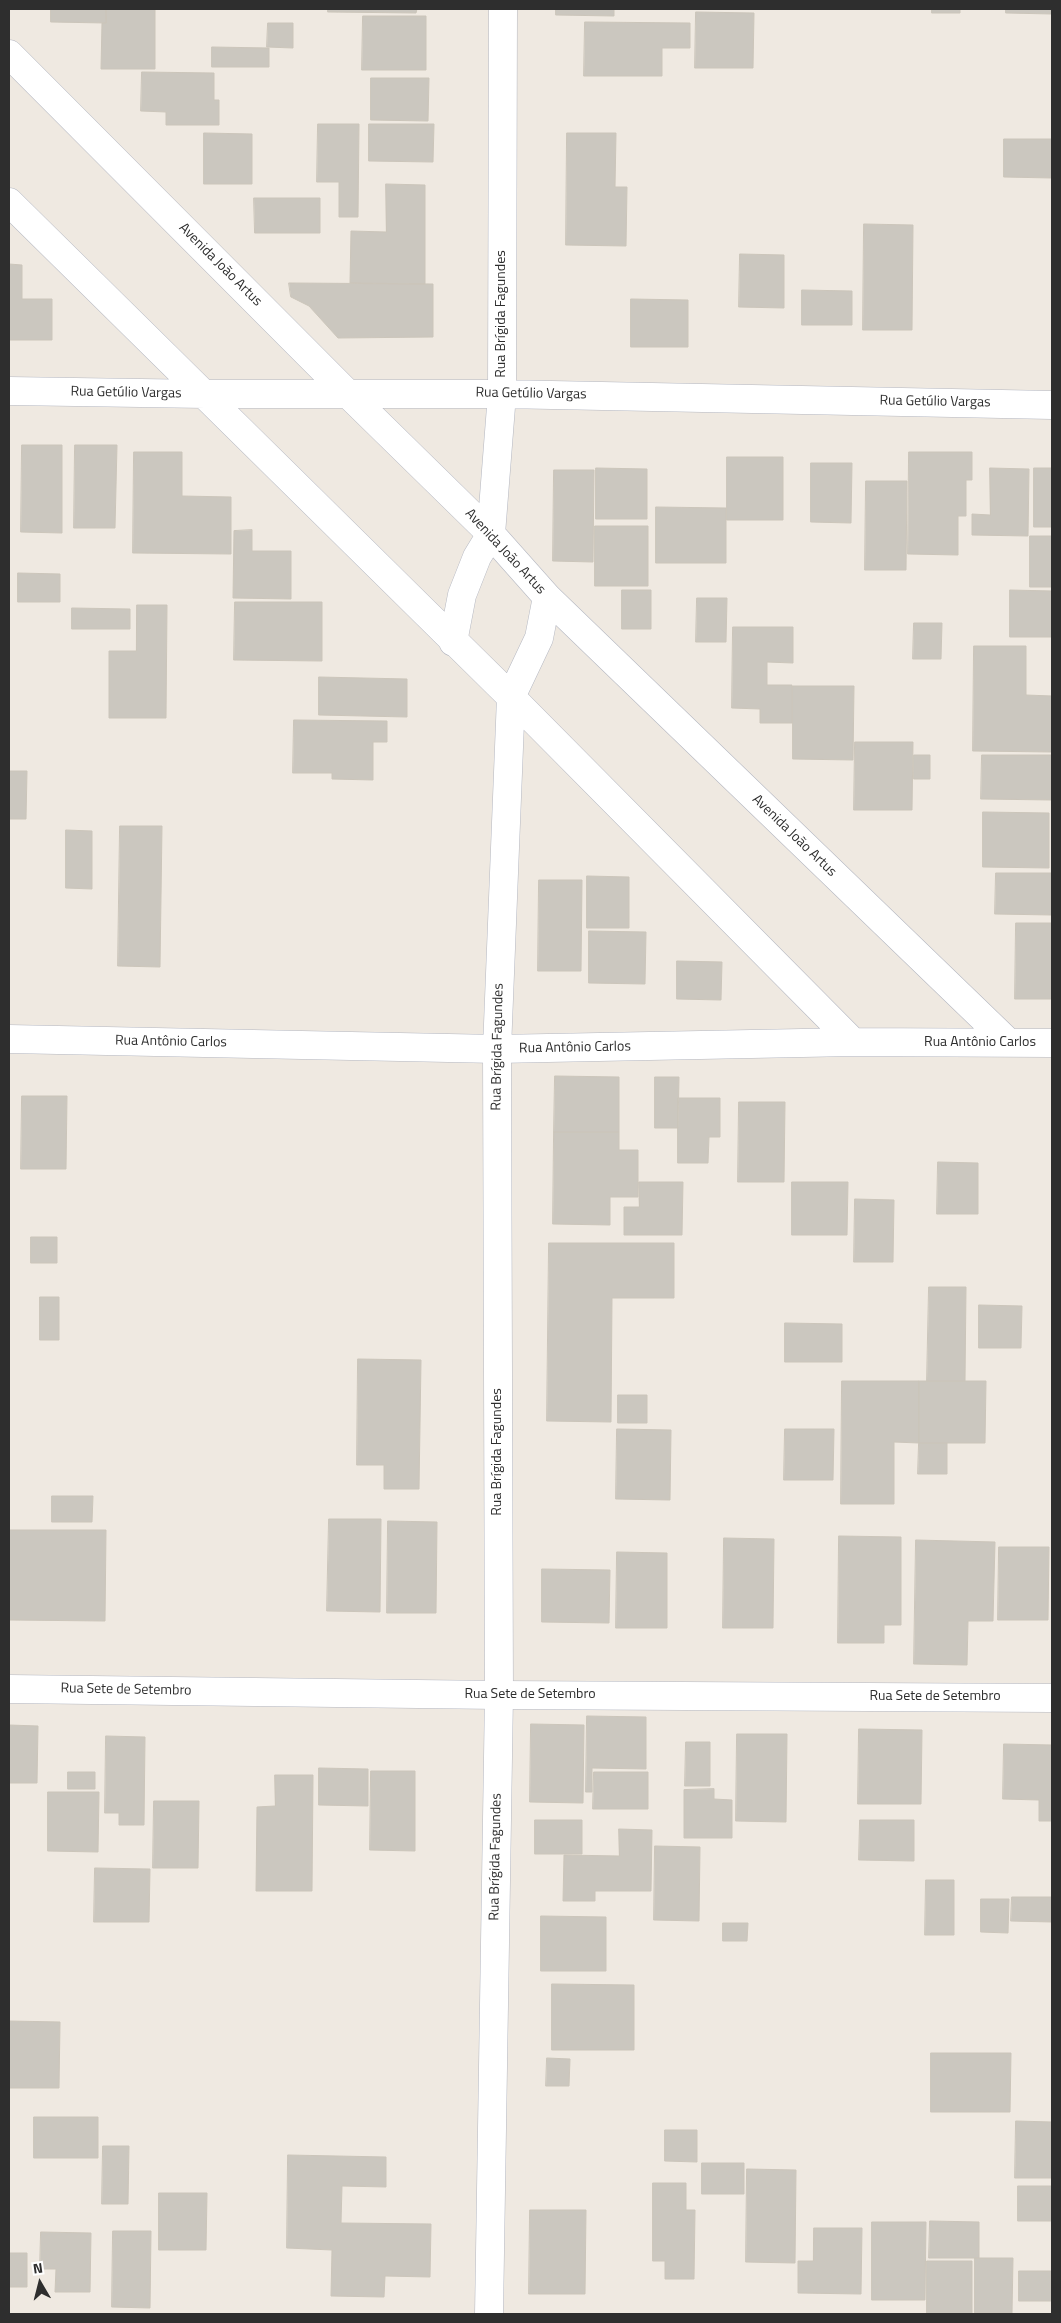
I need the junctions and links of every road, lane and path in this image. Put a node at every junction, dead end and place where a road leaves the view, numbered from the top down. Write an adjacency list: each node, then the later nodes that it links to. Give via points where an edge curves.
1 (503, 9): 7 (street, Rua Brígida Fagundes)
2 (9, 54): 5 (street, Avenida João Artus)
3 (9, 202): 6 (street)
4 (9, 391): 6 (street, Rua Getúlio Vargas)
5 (346, 392): 6 (street, Rua Getúlio Vargas); 7 (street, Rua Getúlio Vargas); 9 (street, Avenida João Artus)
6 (206, 394): 11 (street)
7 (502, 394): 8 (street, Rua Getúlio Vargas); 9 (street, Rua Brígida Fagundes)
8 (1052, 405)
9 (491, 534): 10 (street, Avenida João Artus); 11 (street, Rua Brígida Fagundes, via 477,557 462,595)
10 (548, 597): 12 (street, Rua Brígida Fagundes, via 539,638); 15 (street, Avenida João Artus)
11 (453, 642): 12 (street)
12 (511, 697): 14 (street); 17 (street, Rua Brígida Fagundes)
13 (9, 1039): 17 (street, Rua Antônio Carlos)
14 (853, 1042): 15 (street, Rua Antônio Carlos); 17 (street, Rua Antônio Carlos)
15 (1009, 1043): 16 (street, Rua Antônio Carlos)
16 (1052, 1043)
17 (496, 1049): 19 (street, Rua Brígida Fagundes)
18 (9, 1689): 19 (street, Rua Sete de Setembro)
19 (498, 1695): 20 (street, Rua Sete de Setembro); 21 (street, Rua Brígida Fagundes)
20 (1052, 1698)
21 (489, 2314)

